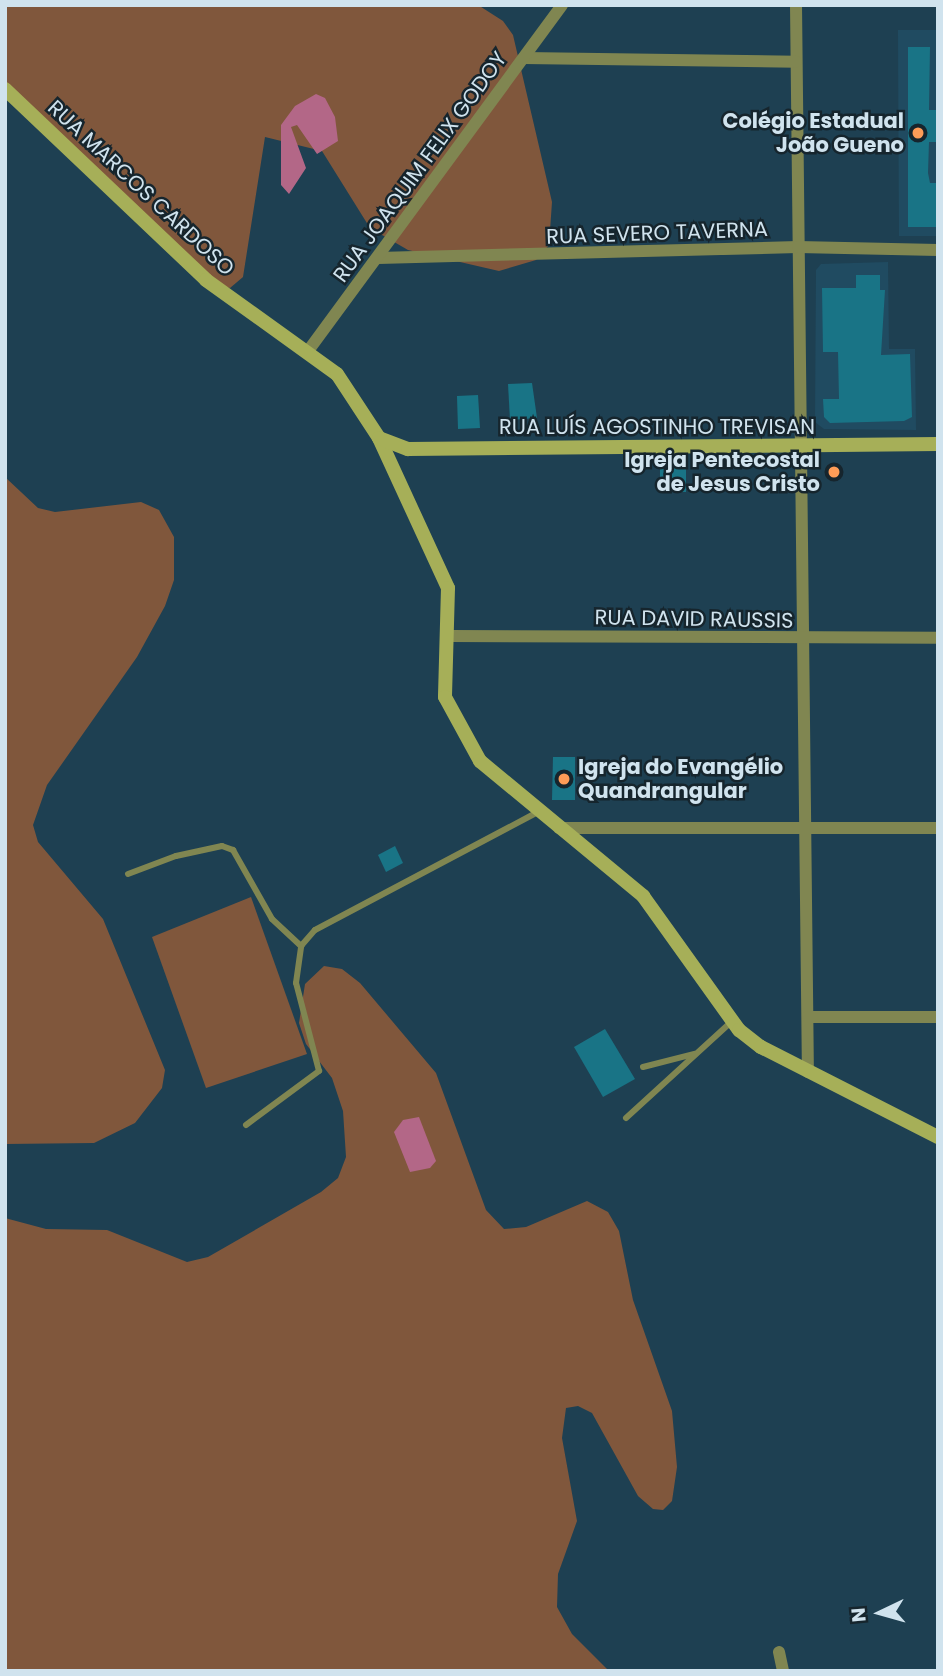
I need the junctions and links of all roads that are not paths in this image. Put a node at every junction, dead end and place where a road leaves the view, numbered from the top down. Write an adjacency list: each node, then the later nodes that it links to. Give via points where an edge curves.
1 (562, 5): 3 (street, RUA JOAQUIM FELIX GODOY)
2 (796, 5): 4 (street)
3 (524, 58): 4 (street); 8 (street, RUA JOAQUIM FELIX GODOY)
4 (796, 62): 6 (street)
5 (5, 89): 9 (street, RUA MARCOS CARDOSO, via 206,280)
6 (798, 247): 7 (street, RUA SEVERO TAVERNA); 8 (street, RUA SEVERO TAVERNA); 12 (street)
7 (938, 250)
8 (377, 258): 9 (street, RUA JOAQUIM FELIX GODOY)
9 (309, 351): 10 (street, RUA MARCOS CARDOSO, via 337,374)
10 (379, 438): 12 (street, RUA LUÍS AGOSTINHO TREVISAN, via 408,449); 13 (street, RUA MARCOS CARDOSO, via 448,588)
11 (938, 444): 12 (street, RUA LUÍS AGOSTINHO TREVISAN)
12 (805, 447): 15 (street)
13 (450, 636): 15 (street, RUA DAVID RAUSSIS); 16 (street, RUA MARCOS CARDOSO, via 444,686 453,720 480,761)
14 (938, 638): 15 (street, RUA DAVID RAUSSIS)
15 (807, 639): 18 (street)
16 (536, 813): 17 (street, RUA MARCOS CARDOSO); 21 (lane, via 337,917)
17 (559, 828): 18 (street); 24 (street, RUA MARCOS CARDOSO, via 653,906)
18 (803, 828): 19 (street); 22 (street)
19 (938, 828)
20 (128, 874): 21 (lane, via 176,856 222,846 233,850 272,919)
21 (301, 946): 29 (lane, via 296,963 300,1007 319,1071)
22 (808, 1017): 23 (street); 27 (street)
23 (938, 1017)
24 (732, 1022): 25 (lane); 27 (street, RUA MARCOS CARDOSO, via 761,1047)
25 (694, 1054): 26 (lane); 28 (lane)
26 (643, 1067)
27 (808, 1072): 30 (street, RUA MARCOS CARDOSO)
28 (626, 1118)
29 (246, 1125)
30 (938, 1137)
31 (779, 1652): 32 (street)
32 (783, 1671)

